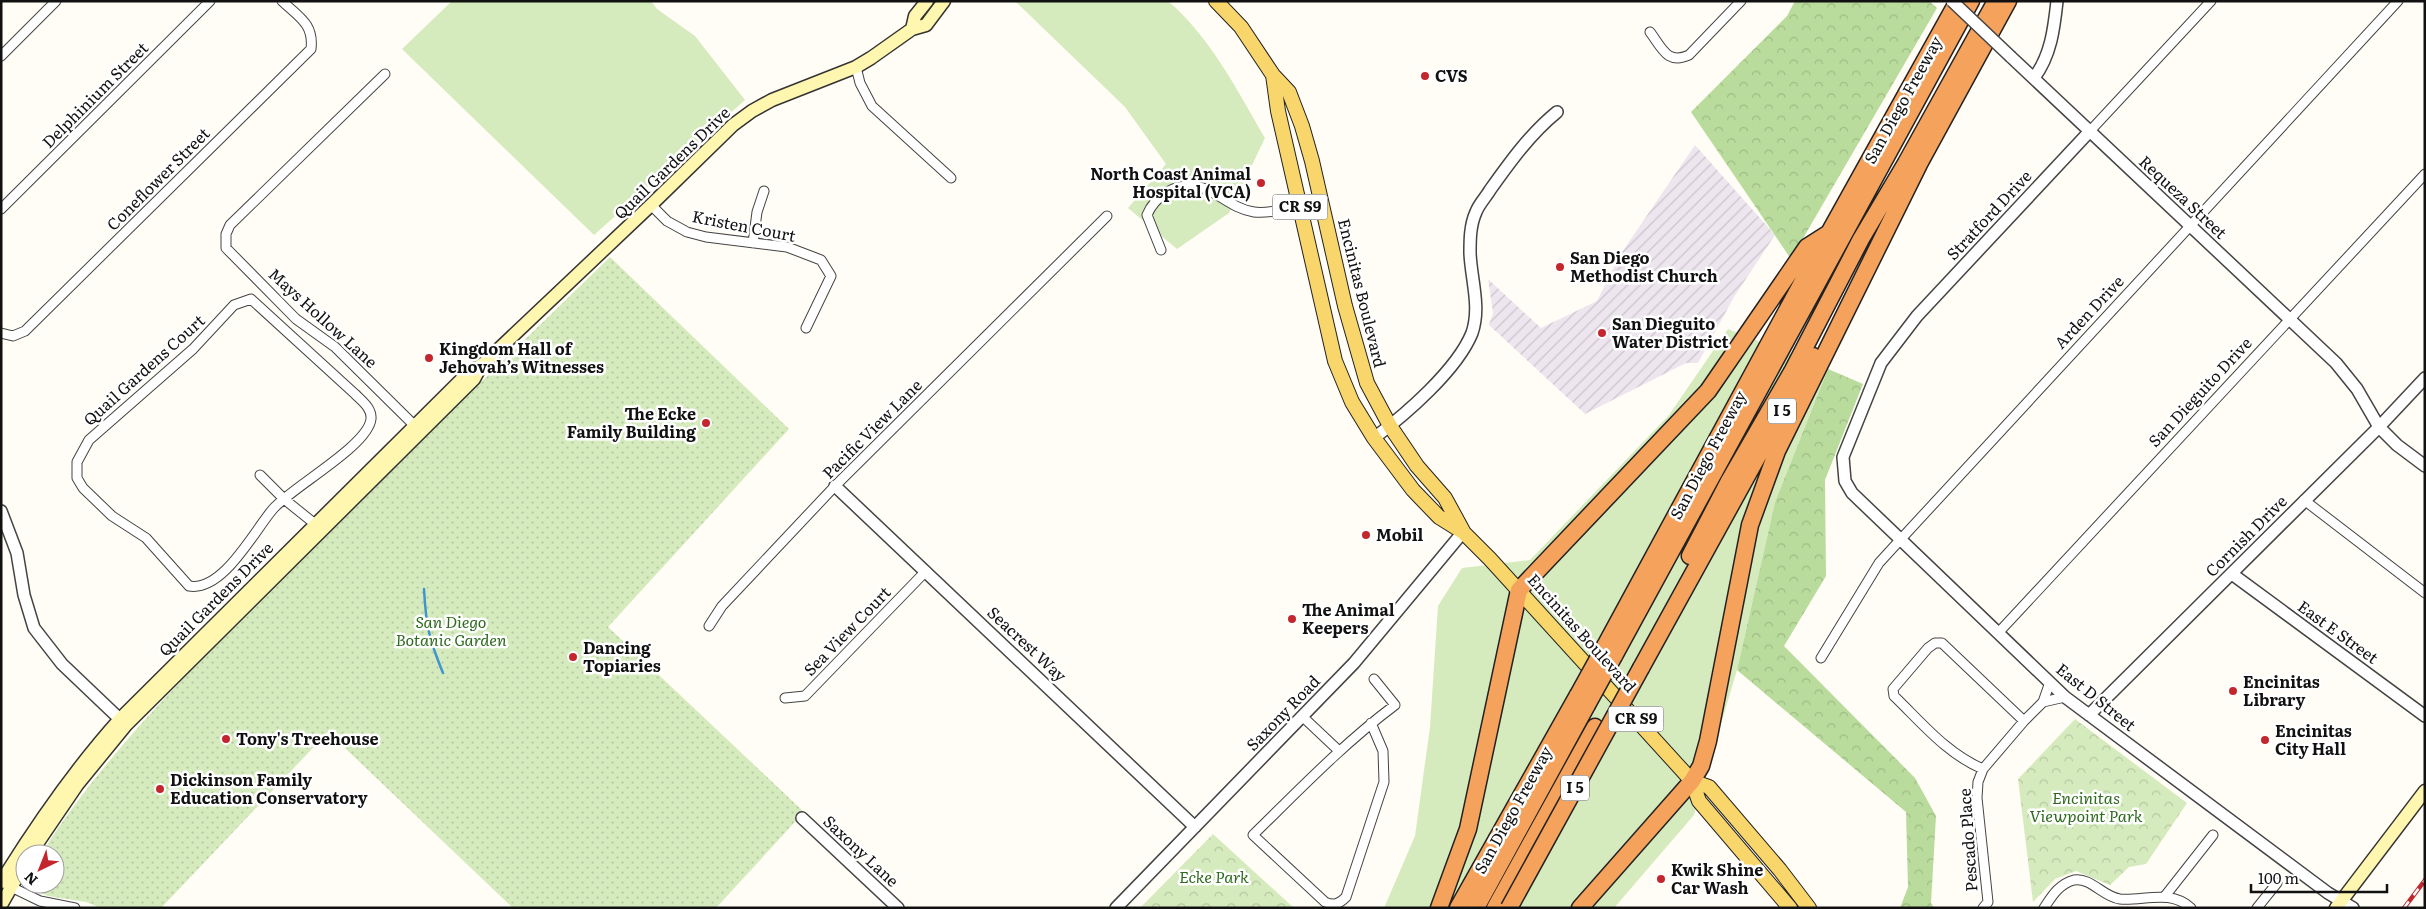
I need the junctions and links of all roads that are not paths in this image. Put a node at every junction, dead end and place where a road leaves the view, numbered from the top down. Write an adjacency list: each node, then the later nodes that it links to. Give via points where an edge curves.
1 (56, 1): 18 (street)
2 (210, 1): 31 (street, Delphinium Street)
3 (282, 1): 39 (street, Coneflower Street, via 312,34 311,49 25,331 13,336)
4 (927, 1): 16 (main road, Quail Gardens Drive, via 915,16)
5 (944, 1): 16 (main road, Quail Gardens Drive, via 926,25)
6 (1216, 1): 21 (main road, Encinitas Boulevard / CR S9, via 1241,27)
7 (1952, 1): 22 (street, Requeza Street, bridge)
8 (1958, 1): 34 (highway, San Diego Freeway)
9 (1972, 1): 61 (highway)
10 (1996, 1): 63 (highway, via 1729,481)
11 (2008, 1): 25 (highway, I 5)
12 (2057, 1): 22 (street, via 2052,39)
13 (2211, 1): 24 (street, Stratford Drive)
14 (2398, 1): 33 (street, Arden Drive)
15 (1735, 3): 17 (street, via 1689,55 1679,60 1668,57)
16 (912, 29): 19 (main road, Quail Gardens Drive, via 894,44)
17 (1650, 32)
18 (1, 56)
19 (856, 66): 27 (street, via 860,83 872,106); 29 (main road, Quail Gardens Drive, via 752,111 721,135)
20 (386, 74): 43 (street, Mays Hollow Lane, via 230,225 226,248 296,319 335,347)
21 (1273, 75): 30 (main road, Encinitas Boulevard / CR S9); 41 (main road, Encinitas Boulevard / CR S9, via 1289,92 1302,126 1355,347 1367,383)
22 (2034, 78): 24 (street, Requeza Street)
23 (1557, 112): 41 (street, via 1519,150 1476,212 1470,255 1476,296 1473,331 1465,347 1448,371)
24 (2090, 131): 33 (street, Requeza Street); 47 (street, Stratford Drive, via 1917,316 1881,363 1842,457)
25 (1924, 154): 63 (highway, I 5); 78 (highway, via 1774,460 1750,525 1708,741 1701,766)
26 (2425, 174): 37 (street, San Dieguito Drive)
27 (951, 178)
28 (764, 191): 35 (street, via 757,212)
29 (651, 206): 35 (street, Kristen Court, via 667,221 688,232); 43 (main road, Quail Gardens Drive, via 483,364 468,372)
30 (1300, 207): 36 (street, via 1254,212 1200,186 1176,188 1157,200 1148,215); 44 (main road, Encinitas Boulevard / CR S9, via 1335,361 1352,402)
31 (1, 209)
32 (1107, 216): 48 (street, Pacific View Lane)
33 (2189, 225): 37 (street, Requeza Street); 54 (street, Arden Drive)
34 (1829, 233): 57 (highway, via 1807,248 1708,391); 61 (highway, San Diego Freeway)
35 (753, 243): 38 (street, Kristen Court, via 787,247 821,260 828,270 831,276)
36 (1161, 250)
37 (2288, 319): 42 (street, Requeza Street, via 2336,363 2357,389); 60 (street, San Dieguito Drive)
38 (806, 328)
39 (1, 333)
40 (2425, 378): 42 (street, Cornish Drive)
41 (1390, 426): 44 (street); 53 (main road, Encinitas Boulevard / CR S9, via 1417,466 1445,498)
42 (2379, 428): 45 (street, Requeza Street); 50 (street, Cornish Drive)
43 (418, 429): 52 (main road, Quail Gardens Drive)
44 (1374, 438): 53 (main road, Encinitas Boulevard / CR S9, via 1413,490 1439,517)
45 (2425, 466)
46 (260, 475): 49 (street)
47 (1845, 481): 54 (street, East D Street, via 1852,493)
48 (835, 486): 55 (street, Seacrest Way); 59 (street, Pacific View Lane, via 722,606)
49 (284, 499): 49 (street, Quail Gardens Court, via 339,458 366,432 371,419 369,409 355,394 251,299 234,305 193,349 89,440 77,462 78,478 83,488 112,516 146,538 189,586 206,585 229,565); 52 (street)
50 (2304, 500): 56 (street, Cornish Drive); 58 (street)
51 (1, 511): 74 (street, via 17,553 34,628 62,664)
52 (319, 527): 74 (main road, Quail Gardens Drive)
53 (1463, 532): 57 (main road, Encinitas Boulevard / CR S9); 72 (street, Saxony Road, via 1354,663)
54 (1900, 539): 60 (street, East D Street); 62 (street, Arden Drive, via 1879,563)
55 (926, 571): 67 (street, Sea View Court, via 805,696); 81 (street, Seacrest Way)
56 (2232, 574): 70 (street, Cornish Drive); 71 (street, East E Street)
57 (1519, 590): 78 (main road, Encinitas Boulevard / CR S9); 93 (highway, via 1468,829)
58 (2425, 593)
59 (708, 626)
60 (1999, 632): 65 (street, East D Street)
61 (1609, 651): 68 (highway, San Diego Freeway, bridge)
62 (1821, 658)
63 (1636, 665): 96 (highway, via 1595,727); 97 (highway, I 5, bridge)
64 (1374, 679): 75 (street, via 1394,705)
65 (2050, 682): 66 (street, East D Street); 69 (street, Pescado Place)
66 (2066, 697): 69 (street); 70 (street, East D Street)
67 (785, 698)
68 (1582, 700): 94 (highway, San Diego Freeway); 95 (highway)
69 (2043, 702): 73 (street, Pescado Place)
70 (2089, 715): 89 (street, East D Street)
71 (2425, 716)
72 (1303, 717): 76 (street); 81 (street, Saxony Road)
73 (2024, 721): 77 (street, Pescado Place); 77 (street, via 1942,642 1928,648 1893,689 1894,696 1952,752)
74 (123, 722): 83 (main road, Quail Gardens Drive); 86 (main road, Quail Gardens Drive, via 86,756 56,797)
75 (1371, 723): 76 (street); 76 (street, via 1383,751 1384,782 1346,897 1331,904 1253,835)
76 (1338, 750)
77 (1983, 769): 101 (street, Pescado Place, via 1977,798 1988,902)
78 (1692, 781): 98 (highway); 99 (main road, Encinitas Boulevard / CR S9, via 1699,801); 100 (main road, Encinitas Boulevard / CR S9, via 1709,787)
79 (2425, 791): 89 (main road)
80 (802, 818): 91 (street, Saxony Lane)
81 (1196, 827): 92 (street, Saxony Road)
82 (2213, 835): 87 (street)
83 (37, 844)
84 (15, 874): 86 (main road, Quail Gardens Drive)
85 (2277, 883): 105 (street)
86 (5, 884): 88 (main road, Quail Gardens Drive); 90 (street, via 40,901)
87 (2161, 897): 102 (street, via 2119,899 2088,882 2076,880 2058,887); 103 (street); 104 (street, via 2176,899)
88 (1, 905)
89 (2344, 905)
90 (75, 908)
91 (898, 908)
92 (1116, 908)
93 (1439, 908)
94 (1458, 908)
95 (1476, 908)
96 (1495, 908)
97 (1509, 908)
98 (1580, 908)
99 (1790, 908)
100 (1810, 908)
101 (1983, 908)
102 (2044, 908)
103 (2151, 908)
104 (2191, 908)
105 (2257, 908)

